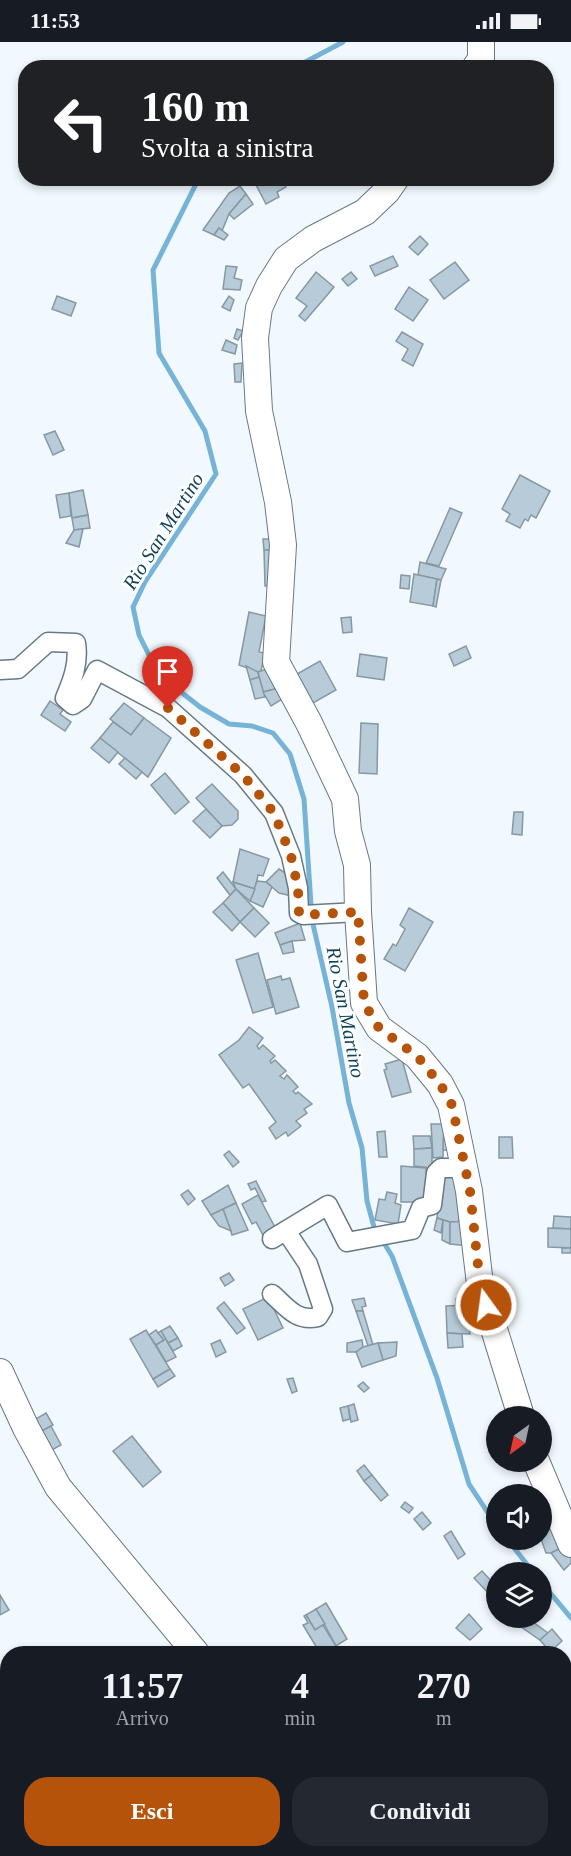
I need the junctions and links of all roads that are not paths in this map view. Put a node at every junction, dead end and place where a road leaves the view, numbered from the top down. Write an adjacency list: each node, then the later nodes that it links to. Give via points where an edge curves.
1 (482, 42): 2 (street)
2 (480, 60)
3 (390, 186): 5 (street, via 365,212 286,259 259,308 255,338 259,411 283,545 276,662 345,799 357,865)
4 (0, 670): 5 (street, via 18,669 48,642 76,643 76,667 65,698 73,705 82,699 97,670 168,708 243,775 274,813 291,856 299,913)
5 (358, 912): 6 (street, via 364,1003 379,1028 417,1056 440,1084 452,1105)
6 (462, 1157): 7 (street, via 459,1168 441,1168 436,1173 432,1205 421,1208 412,1230 347,1242 328,1205 279,1235 308,1264 323,1309 318,1317 308,1320 296,1316); 9 (street, via 470,1191 480,1284)
7 (272, 1294)
8 (0, 1372): 12 (street, via 58,1488)
9 (518, 1406)
10 (541, 1472): 11 (street)
11 (571, 1545)
12 (190, 1646)

